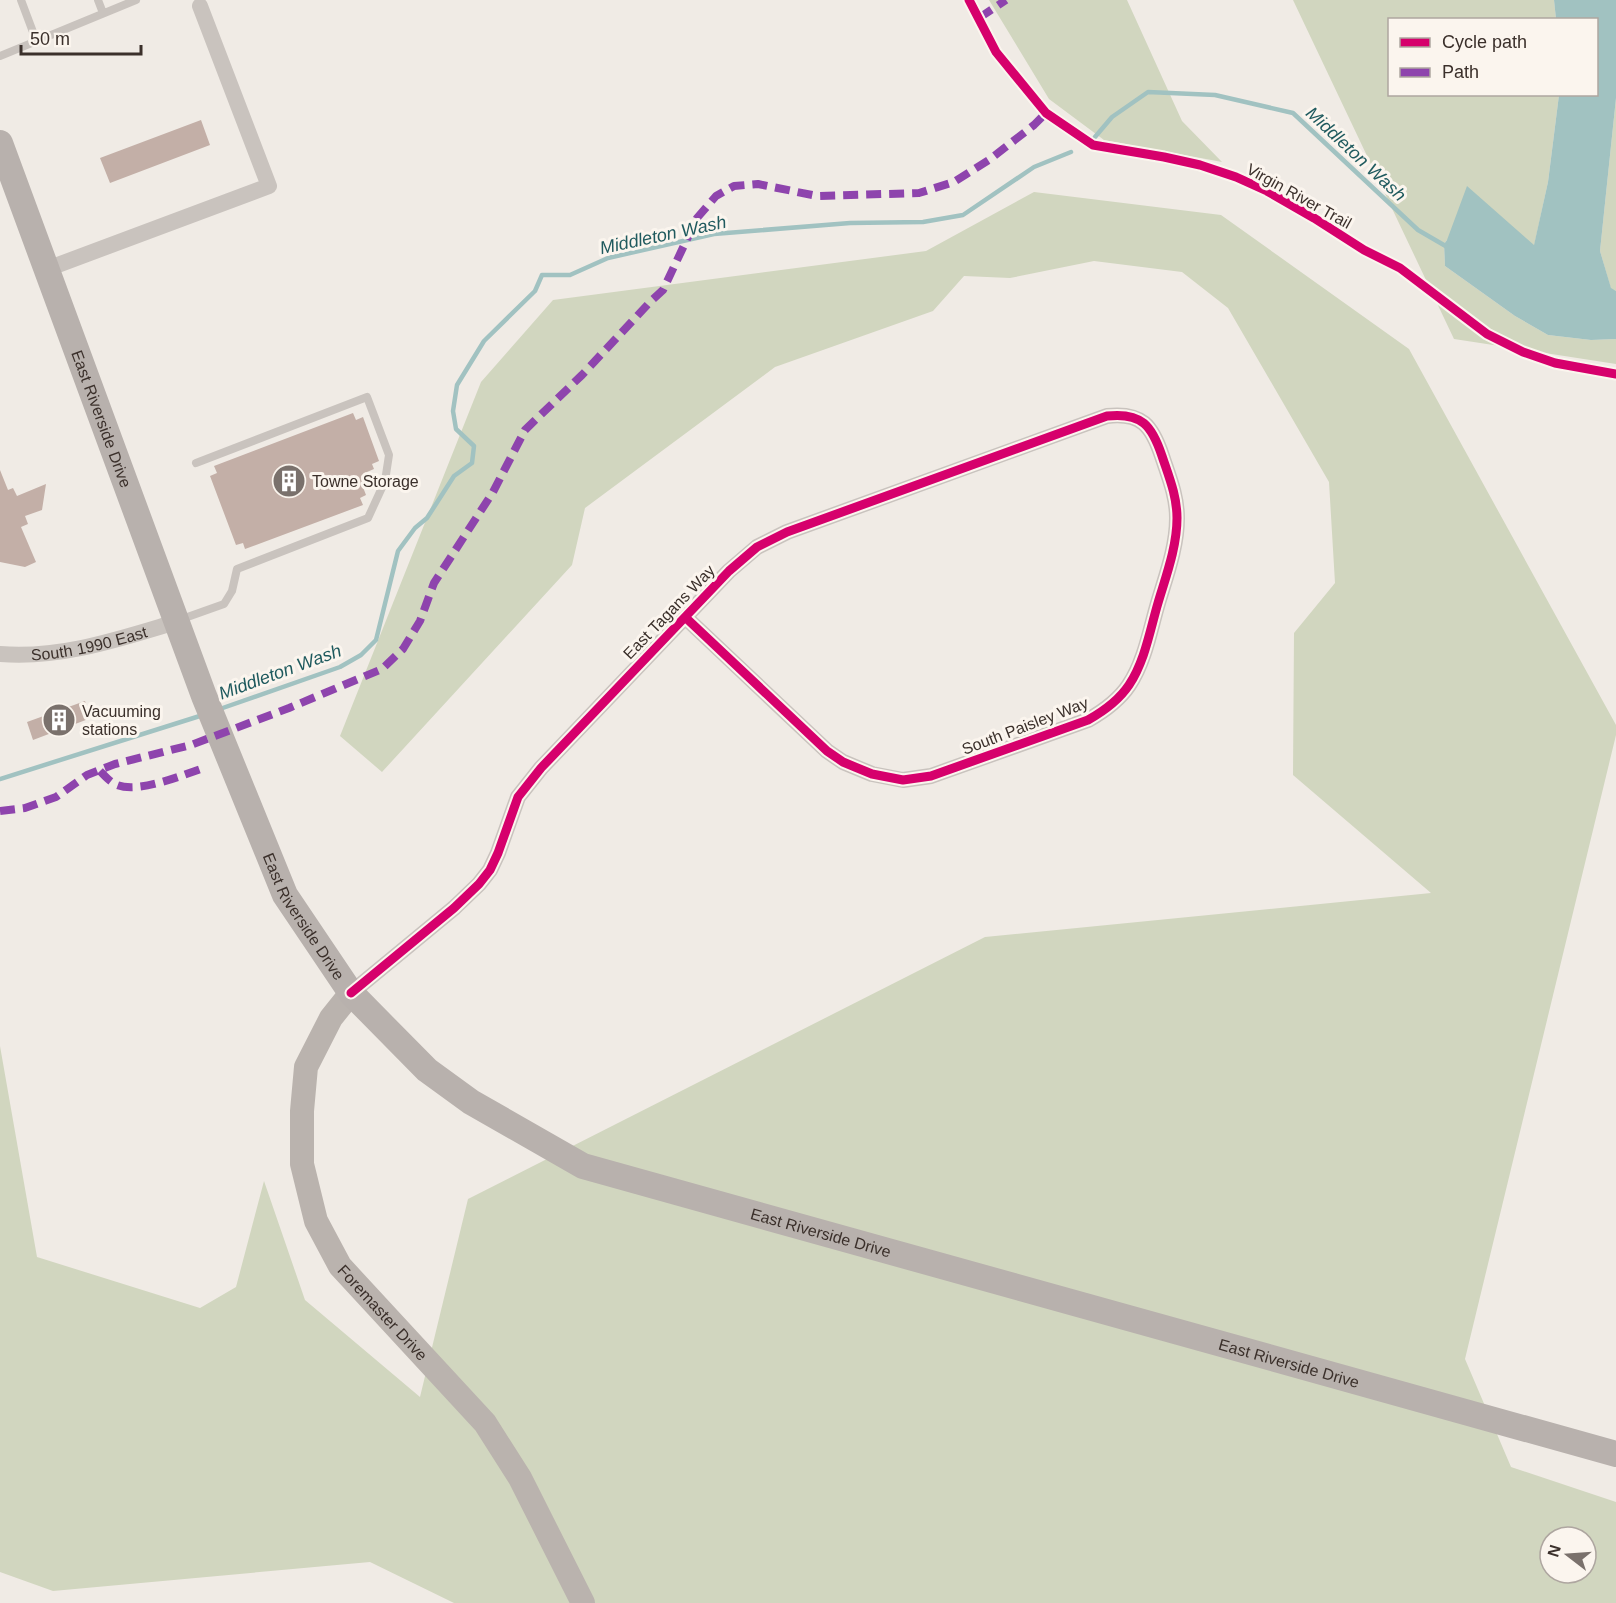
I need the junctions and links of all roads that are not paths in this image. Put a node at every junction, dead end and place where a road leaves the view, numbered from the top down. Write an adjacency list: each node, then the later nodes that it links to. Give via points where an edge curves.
1 (21, 0): 6 (lane)
2 (98, 0): 5 (lane)
3 (136, 0): 5 (lane)
4 (199, 3): 9 (street, via 269,186)
5 (103, 13): 6 (lane)
6 (36, 40): 7 (lane)
7 (0, 56)
8 (0, 143): 9 (main road, East Riverside Drive)
9 (46, 270): 13 (main road, East Riverside Drive)
10 (1127, 416): 12 (street, East Tagans Way, via 1107,416 771,539 737,564); 12 (street, South Paisley Way, via 1148,425 1154,433 1173,489 1176,534 1137,670 1117,700 1088,720 932,776 903,780 872,774 827,751)
11 (196, 463): 13 (lane, via 367,398 389,455 385,481 368,518 237,569 224,604)
12 (686, 617): 15 (street, East Tagans Way, via 528,782 518,797 490,870 479,884)
13 (176, 622): 14 (street, South 1990 East, via 91,647); 15 (main road, East Riverside Drive, via 285,895)
14 (0, 654)
15 (351, 993): 16 (main road, East Riverside Drive, via 427,1070 471,1102 584,1167); 17 (main road, Foremaster Drive, via 331,1018 306,1067 302,1164 316,1221 340,1266 485,1423 520,1478)
16 (1616, 1454)
17 (583, 1603)

